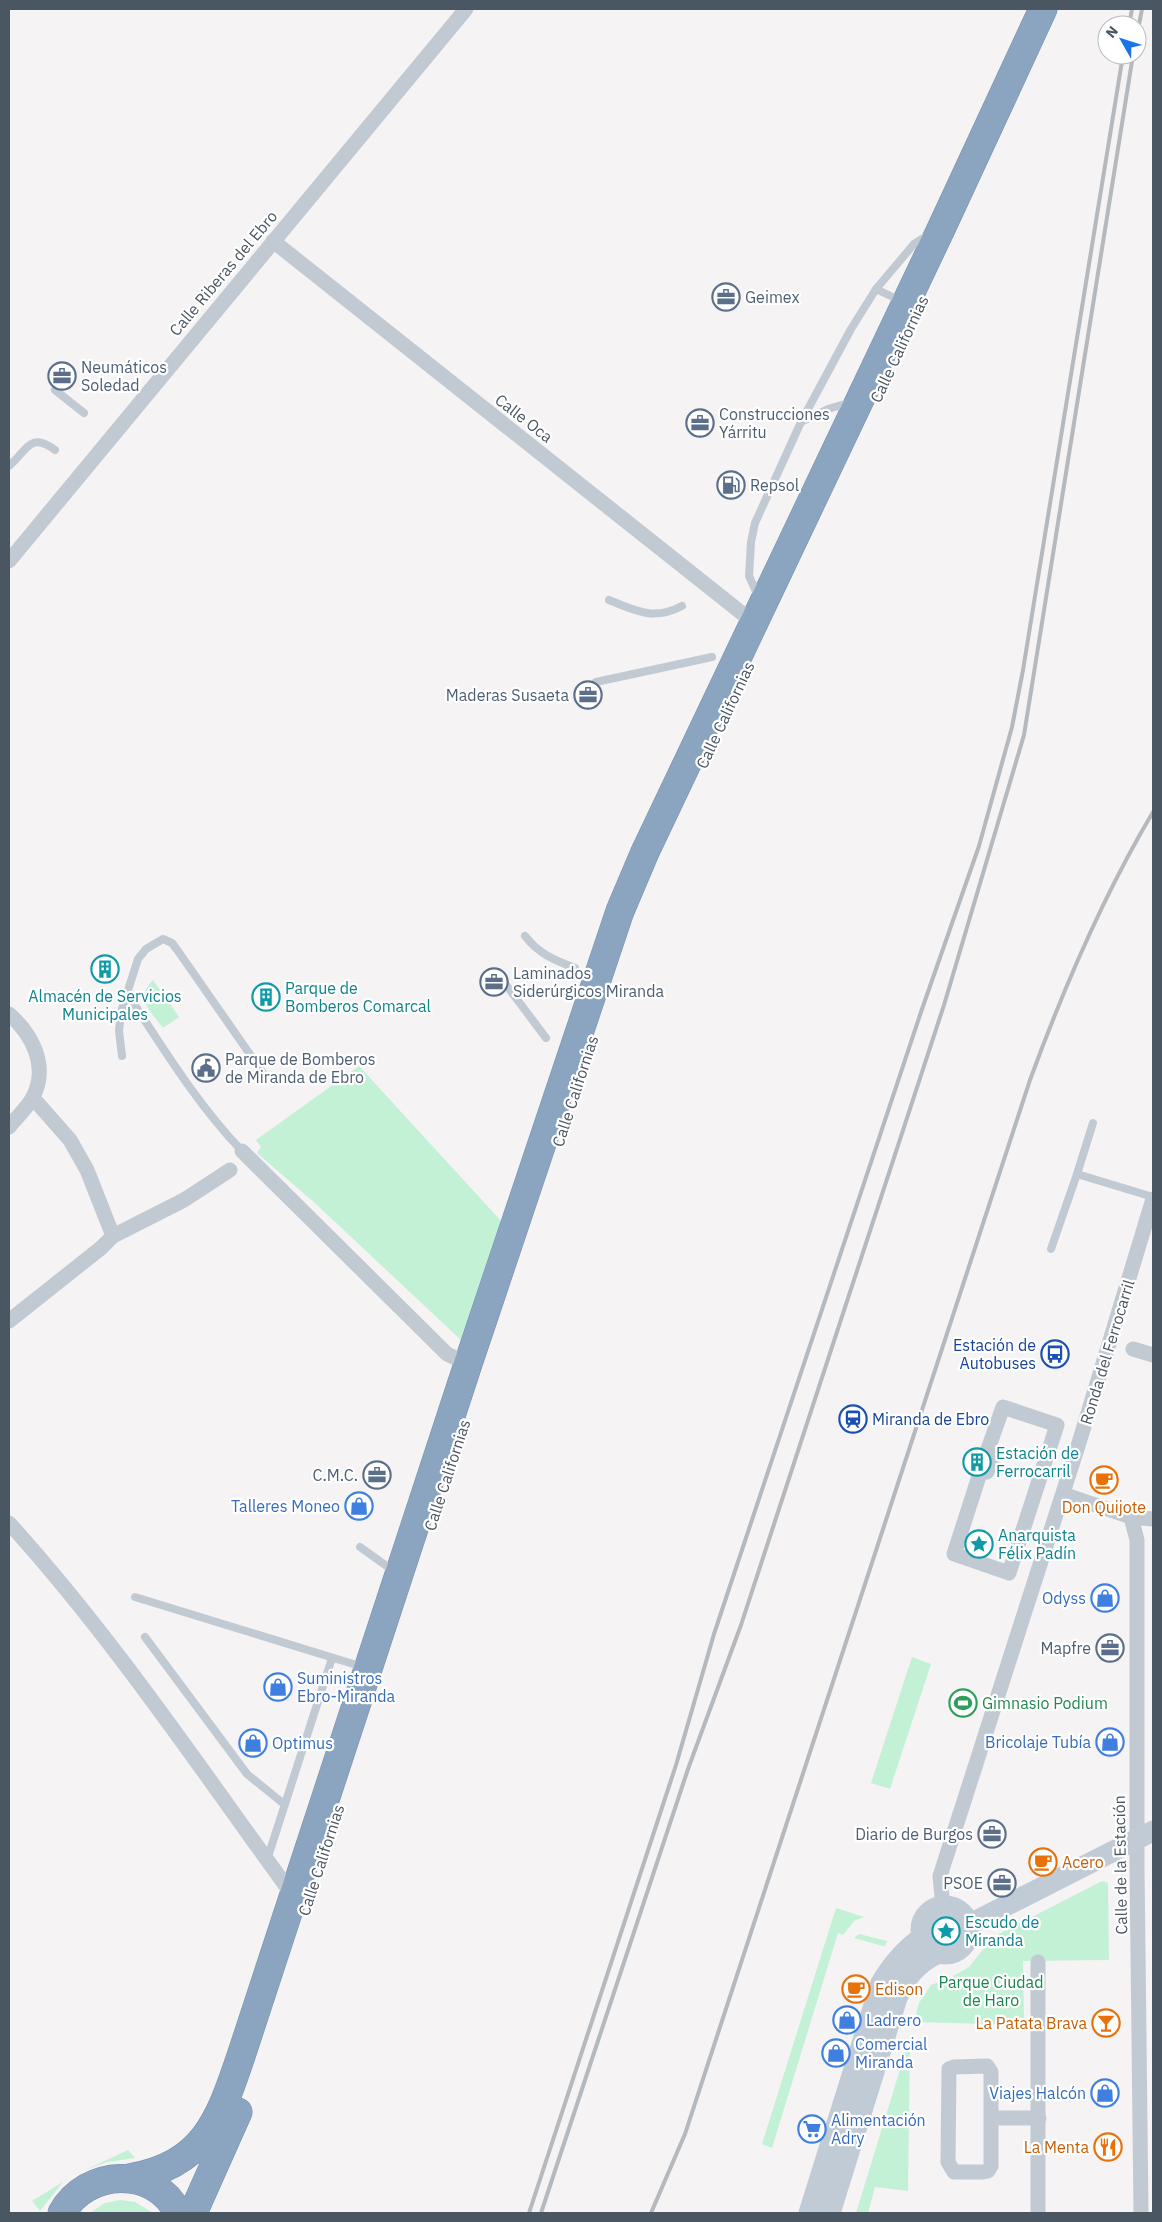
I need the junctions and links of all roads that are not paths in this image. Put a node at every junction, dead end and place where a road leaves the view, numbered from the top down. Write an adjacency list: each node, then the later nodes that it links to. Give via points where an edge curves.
1 (466, 9): 5 (street, Calle Riberas del Ebro)
2 (1042, 9): 4 (highway, Calle Californias)
3 (1058, 9): 67 (highway, Calle Californias, via 633,916 237,2117)
4 (941, 229): 6 (lane, via 914,244); 7 (highway, Calle Californias)
5 (273, 241): 14 (street, Calle Riberas del Ebro); 17 (street, Calle Oca)
6 (876, 289): 7 (lane); 11 (lane)
7 (905, 303): 9 (highway, Calle Californias)
8 (55, 390): 10 (lane)
9 (859, 400): 11 (lane); 17 (highway, Calle Californias)
10 (84, 413)
11 (801, 422): 17 (lane, via 755,523 749,576)
12 (55, 450): 13 (lane, via 37,441)
13 (9, 466)
14 (9, 561)
15 (609, 600): 16 (lane, via 651,615)
16 (682, 606)
17 (757, 614): 40 (highway, Calle Californias, via 620,911)
18 (712, 657): 19 (lane)
19 (596, 682)
20 (525, 936): 21 (lane, via 536,950)
21 (575, 968)
22 (504, 982): 25 (lane)
23 (127, 994): 26 (lane, via 119,1031); 27 (lane, via 138,959 146,949 163,939 172,943); 31 (lane, via 218,1126)
24 (9, 1014): 28 (street, via 30,1036 39,1062)
25 (546, 1038)
26 (122, 1056)
27 (263, 1072)
28 (33, 1098): 30 (street); 35 (street, via 70,1140 87,1170)
29 (1093, 1123): 33 (lane)
30 (9, 1127)
31 (242, 1151): 40 (street, via 446,1354)
32 (230, 1170): 35 (street, via 184,1200)
33 (1077, 1174): 34 (lane); 36 (lane)
34 (1153, 1198): 41 (street, Ronda del Ferrocarril)
35 (113, 1236): 37 (street)
36 (1051, 1249)
37 (9, 1321)
38 (1133, 1349): 39 (street)
39 (1153, 1355)
40 (471, 1366): 47 (highway, Calle Californias)
41 (1063, 1494): 42 (street); 56 (street, Ronda del Ferrocarril, via 943,1868 940,1886)
42 (1131, 1518): 43 (street); 53 (street, Calle de la Estación, via 1137,1540)
43 (1153, 1519)
44 (9, 1523): 54 (street, Calle Californias, via 68,1590)
45 (360, 1547): 47 (lane)
46 (954, 1554): 46 (street, via 981,1470 987,1472 994,1454 987,1452 1002,1407 1057,1425 1009,1573)
47 (399, 1574): 51 (highway, Calle Californias)
48 (135, 1597): 50 (lane)
49 (145, 1637): 52 (lane, via 247,1774)
50 (332, 1658): 51 (lane); 52 (lane)
51 (368, 1668): 55 (highway, Calle Californias)
52 (284, 1804): 54 (lane)
53 (1145, 1835): 57 (main road); 59 (street, Calle de la Estación)
54 (267, 1860): 55 (street, Calle Californias)
55 (294, 1898): 64 (highway, Calle Californias, via 231,2087 209,2133 189,2153 166,2168)
56 (943, 1907): 57 (main road, via 956,1910); 58 (main road, via 925,1918)
57 (968, 1925): 60 (main road, via 968,1937 962,1947 951,1953)
58 (922, 1937): 60 (main road, via 927,1946); 68 (main road, via 907,1950 881,1984)
59 (1146, 1943): 71 (street, Calle de la Estación)
60 (938, 1953): 69 (main road, via 926,1958 908,1976 896,1998)
61 (1038, 1962): 63 (street)
62 (991, 2118): 62 (street, via 991,2069 988,2066 949,2069 948,2162 954,2172 988,2171 991,2166); 63 (street)
63 (1038, 2118): 70 (street)
64 (129, 2178): 65 (highway, Calle Californias, via 106,2179 90,2186 70,2201); 66 (highway, via 161,2192)
65 (62, 2213)
66 (178, 2213)
67 (193, 2213)
68 (809, 2213)
69 (830, 2213)
70 (1038, 2213)
71 (1141, 2213)

